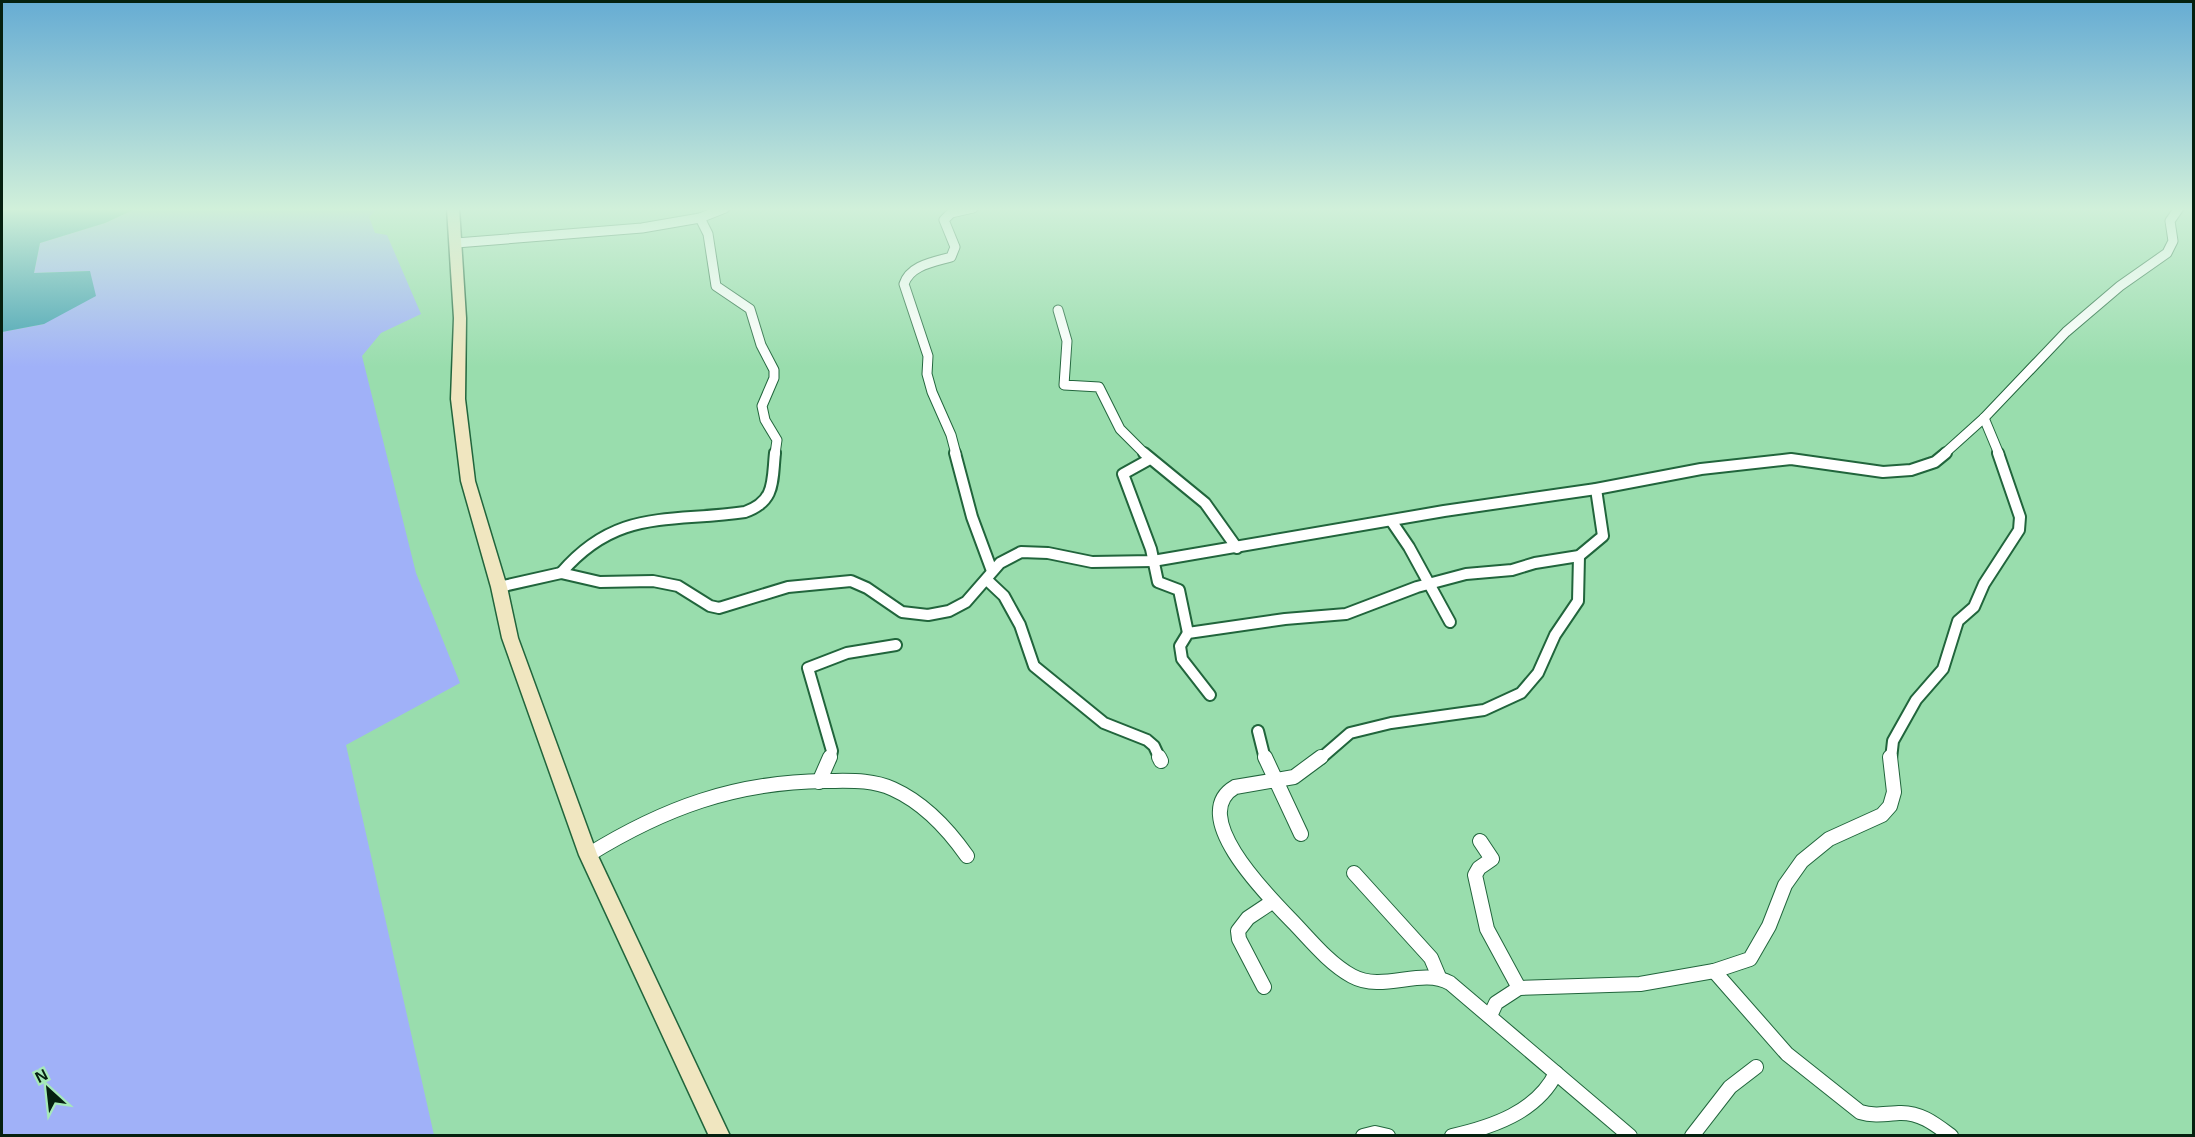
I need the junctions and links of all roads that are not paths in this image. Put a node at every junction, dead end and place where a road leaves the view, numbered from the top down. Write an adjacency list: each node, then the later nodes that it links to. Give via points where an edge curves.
1 (457, 261): 16 (main road, via 458,399 466,469)
2 (712, 261): 13 (street, via 716,286 750,309 774,370 762,406 777,440 770,494 766,501 745,512 648,521 614,530 584,545)
3 (940, 261): 14 (street, via 914,271 904,284 928,356 932,392 951,435)
4 (2156, 261): 6 (street, via 2066,332)
5 (1058, 310): 7 (street, via 1067,341 1064,385 1099,387 1120,429)
6 (1984, 418): 8 (street, via 1935,462 1911,471 1791,459 1701,469); 31 (street, via 2004,466 2020,518 2019,530 1974,607 1958,621 1943,669 1900,725 1890,754 1894,792 1890,806 1874,819 1829,839 1802,861 1785,885 1769,926 1750,959)
7 (1150, 459): 10 (street, via 1205,503); 12 (street, via 1123,474)
8 (1596, 489): 9 (street); 11 (street, via 1603,536)
9 (1392, 522): 10 (street); 15 (street)
10 (1237, 548): 12 (street)
11 (1579, 556): 15 (street); 24 (street, via 1578,602 1555,635 1534,681 1521,693 1484,708 1348,734 1316,765)
12 (1153, 561): 14 (street, via 1092,562 1034,550 1010,555); 18 (street, via 1159,584 1179,590)
13 (561, 573): 14 (street, via 600,582 665,582 719,608 788,587 851,581 902,612 928,615 949,611 966,602); 16 (street)
14 (990, 575): 22 (street, via 1020,625 1034,666 1104,723 1147,740)
15 (1428, 583): 17 (street); 18 (street, via 1346,614)
16 (499, 587): 27 (main road, via 510,638)
17 (1450, 622)
18 (1188, 633): 20 (street, via 1180,646 1182,659)
19 (896, 645): 23 (street, via 847,653 807,668 832,751)
20 (1210, 695)
21 (1258, 731): 24 (street, via 1267,765)
22 (1161, 761)
23 (819, 782): 27 (street, via 748,787 721,795 640,825); 28 (street, via 876,782 893,788 944,825)
24 (1277, 782): 25 (street); 30 (street, via 1231,789 1219,804 1229,840 1241,864)
25 (1301, 834)
26 (1480, 842): 34 (street, via 1492,859 1474,874 1487,929)
27 (588, 855): 38 (main road)
28 (967, 856)
29 (1354, 873): 32 (street, via 1431,958)
30 (1272, 902): 32 (street, via 1350,976 1362,980); 33 (street, via 1248,918 1238,931)
31 (1714, 971): 34 (street, via 1640,984); 44 (street, via 1787,1054 1860,1112 1873,1116 1911,1113 1927,1118)
32 (1439, 977): 35 (street)
33 (1264, 987)
34 (1519, 988): 35 (street, via 1496,1003)
35 (1490, 1016): 37 (street)
36 (1756, 1067): 43 (street, via 1730,1087)
37 (1556, 1072): 41 (street, via 1549,1089 1530,1106); 42 (street)
38 (720, 1136)
39 (1362, 1136): 40 (street)
40 (1388, 1136)
41 (1452, 1136)
42 (1629, 1136)
43 (1692, 1136)
44 (1951, 1136)

